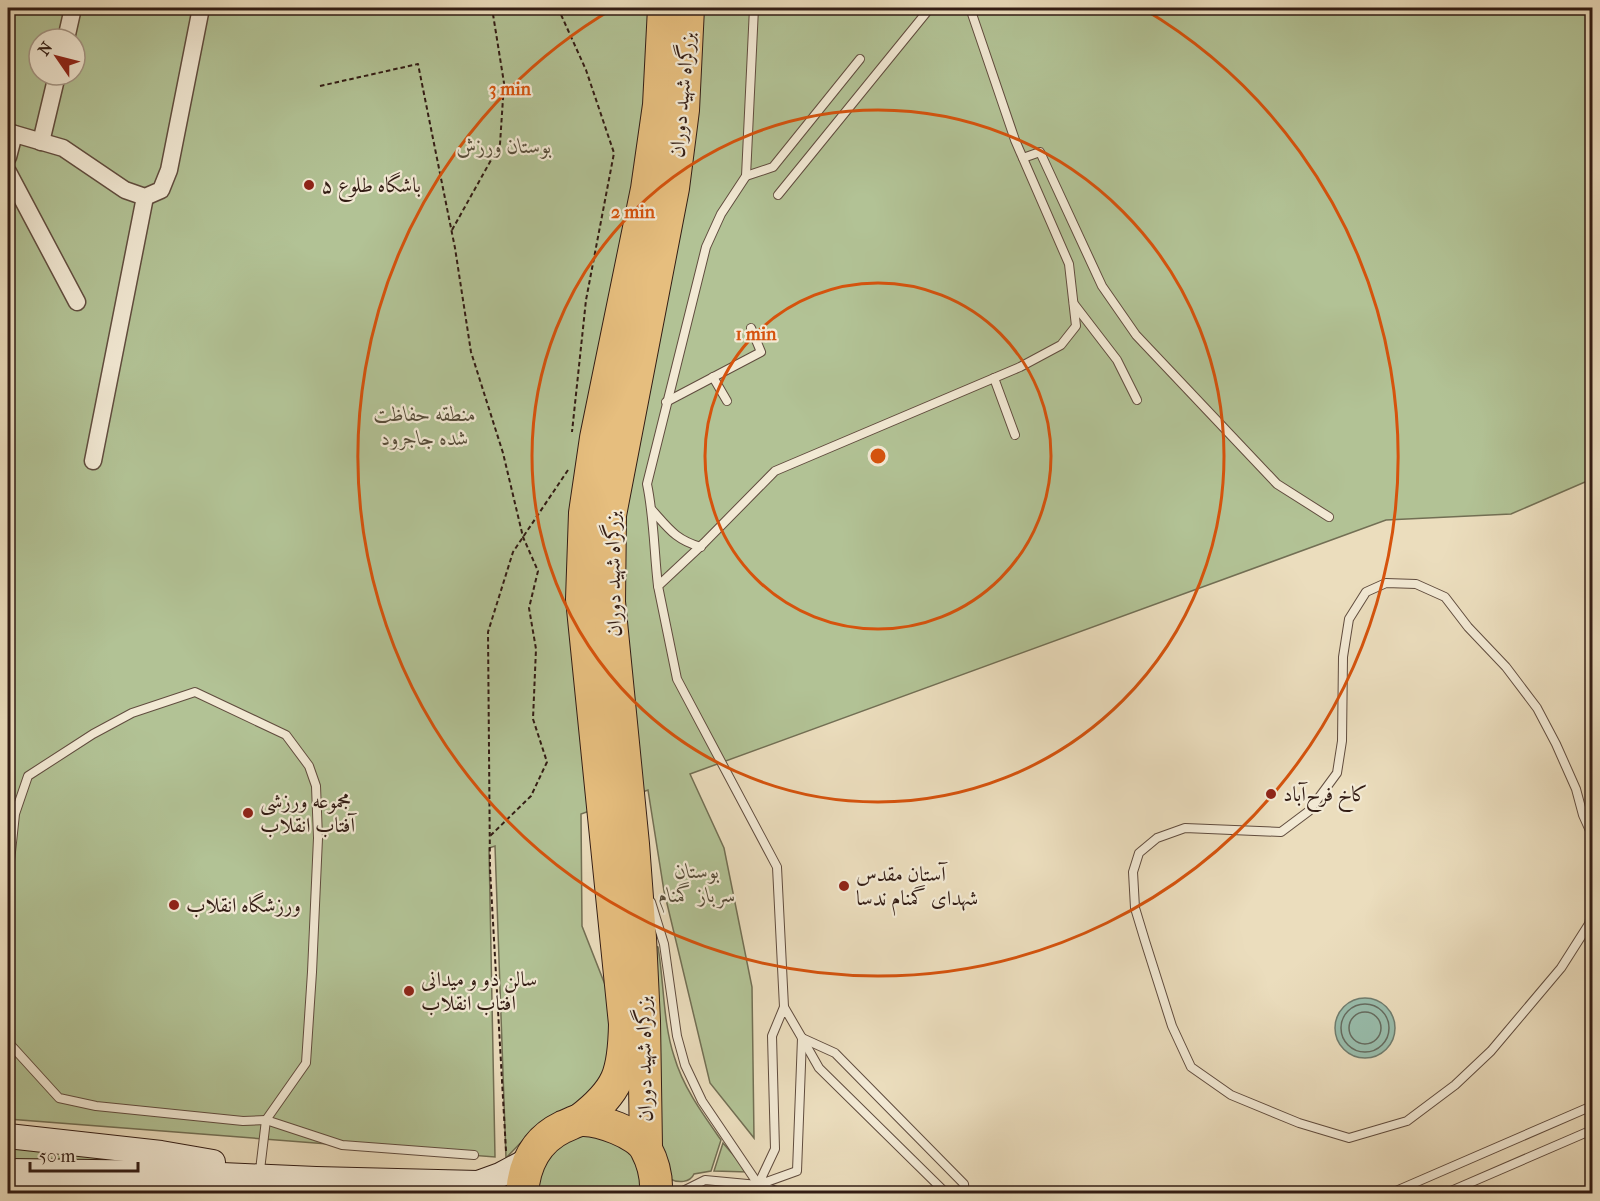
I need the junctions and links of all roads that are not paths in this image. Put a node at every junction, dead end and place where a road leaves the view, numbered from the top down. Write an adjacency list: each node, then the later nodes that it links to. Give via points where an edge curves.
1 (73, 8): 8 (street)
2 (201, 8): 18 (street, via 169,170 161,189)
3 (664, 8): 42 (highway, بزرگراه شهید دوران, via 659,105 647,189 596,438 585,513 582,599 625,1024 624,1053 613,1089)
4 (688, 8): 34 (highway, بزرگراه شهید دوران, via 683,110 673,188 610,515 609,602)
5 (754, 8): 16 (lane)
6 (930, 8): 17 (lane)
7 (970, 8): 14 (lane)
8 (69, 27)
9 (860, 59): 16 (lane, via 773,167)
10 (54, 87): 12 (street)
11 (11, 133): 12 (street); 13 (street)
12 (41, 142): 18 (street, via 63,148 125,190)
13 (8, 157)
14 (1023, 158): 20 (lane, via 1068,264); 30 (lane, via 1040,152 1102,286 1136,335 1277,484)
15 (8, 172): 19 (street)
16 (747, 176): 26 (lane, via 721,214 706,247)
17 (778, 195)
18 (145, 197): 28 (street)
19 (78, 302)
20 (1074, 304): 23 (lane, via 1076,326 1062,345); 24 (lane, via 1117,360)
21 (751, 328): 22 (lane, via 761,352)
22 (713, 377): 25 (lane); 26 (lane)
23 (994, 378): 27 (lane); 31 (lane, via 775,471)
24 (1137, 400)
25 (727, 401)
26 (666, 402): 29 (lane, via 647,484)
27 (1015, 435)
28 (93, 461)
29 (652, 510): 31 (lane, via 670,532); 32 (lane)
30 (1329, 517)
31 (701, 547): 32 (lane)
32 (658, 586): 37 (lane, via 677,679 777,867)
33 (1593, 835): 36 (lane, via 1576,789 1537,708 1506,667 1445,597 1416,584 1386,583 1366,592 1349,619 1343,657 1342,741 1337,773 1309,811 1281,832 1185,828 1157,838 1139,853 1133,872 1135,908 1144,941 1172,1026 1191,1067 1231,1095 1299,1123 1349,1138 1407,1121 1455,1085 1491,1051 1561,968 1589,924)
34 (633, 844): 45 (highway, بزرگراه شهید دوران, via 644,1021); 53 (lane, via 664,944 685,1065 702,1101)
35 (8, 880): 41 (lane, via 15,814 28,776 132,713 195,692 286,735 309,766 316,786 318,838 312,972 306,1063)
36 (1593, 910)
37 (784, 1007): 39 (lane); 53 (lane, via 772,1036 775,1149)
38 (8, 1037): 41 (lane, via 9,1043 59,1098 96,1106)
39 (802, 1038): 53 (lane, via 797,1171); 61 (lane, via 819,1068); 62 (lane, via 835,1053 964,1184)
40 (1593, 1106): 63 (lane)
41 (266, 1120): 46 (lane, via 342,1145); 48 (lane)
42 (580, 1120): 45 (highway, via 605,1123); 47 (highway, بزرگراه شهید دوران, via 554,1132)
43 (1593, 1130): 64 (lane)
44 (8, 1136): 48 (main road, via 160,1153)
45 (646, 1147): 57 (highway, بزرگراه شهید دوران)
46 (474, 1155)
47 (518, 1158): 51 (main road, via 500,1175); 56 (highway, via 524,1175)
48 (260, 1170): 50 (main road)
49 (8, 1171): 50 (main road)
50 (316, 1179): 51 (main road)
51 (478, 1183): 55 (main road, via 499,1182)
52 (8, 1189): 54 (main road)
53 (759, 1189): 58 (lane, via 705,1180); 59 (lane); 60 (lane)
54 (189, 1194)
55 (504, 1194)
56 (522, 1194)
57 (656, 1194)
58 (677, 1194)
59 (765, 1194)
60 (786, 1194)
61 (947, 1194)
62 (965, 1194)
63 (1389, 1194)
64 (1444, 1194)

